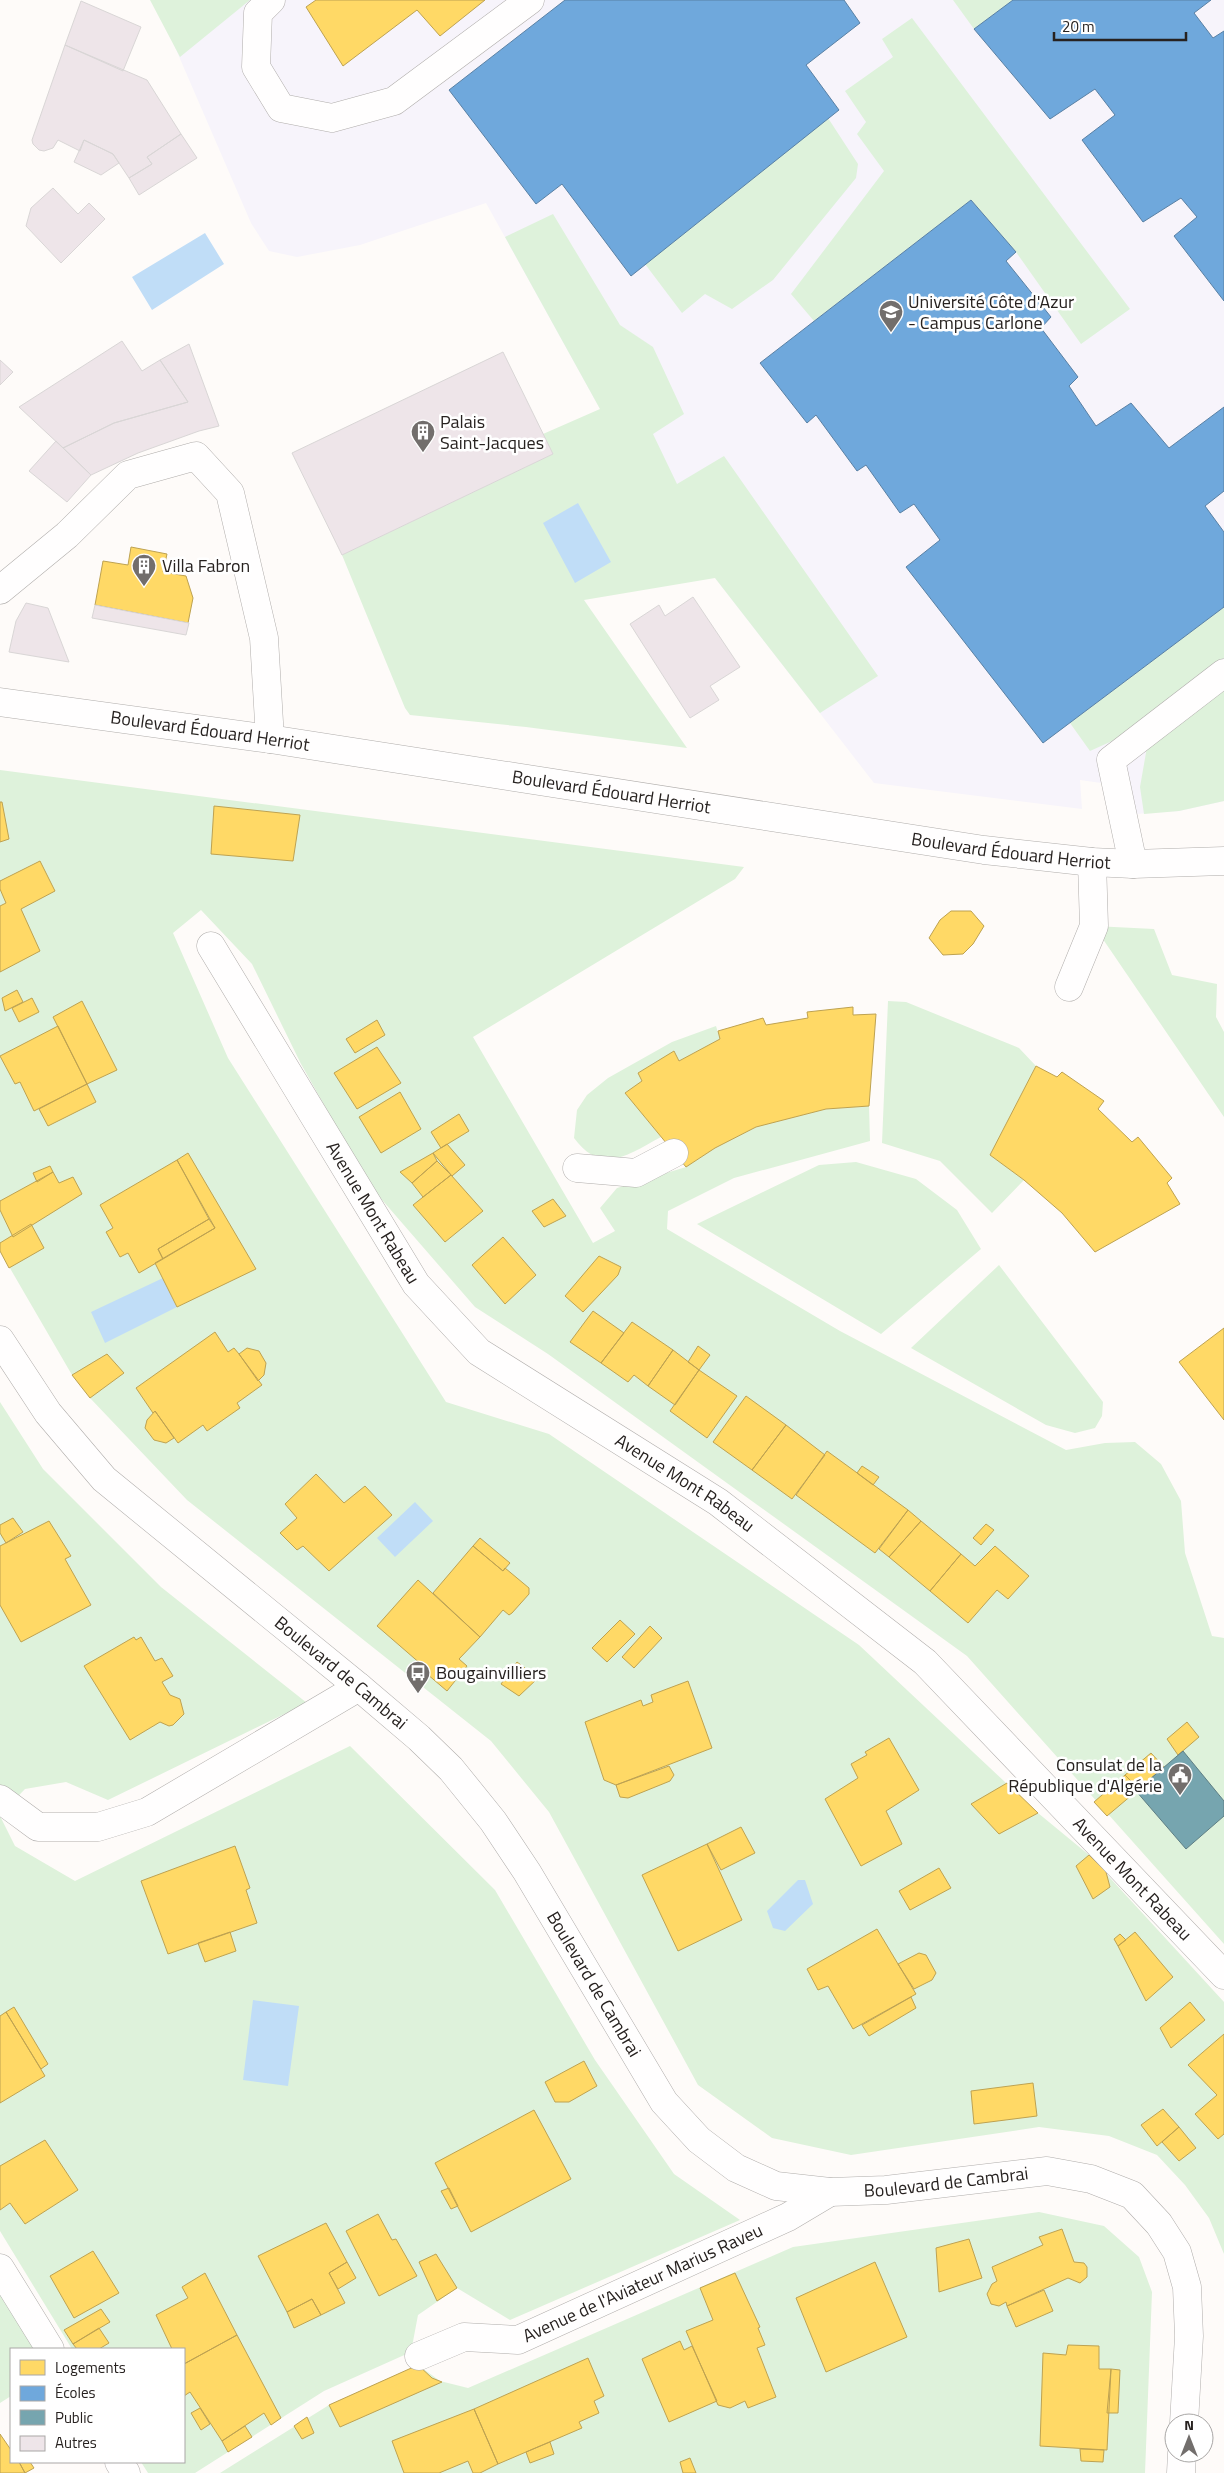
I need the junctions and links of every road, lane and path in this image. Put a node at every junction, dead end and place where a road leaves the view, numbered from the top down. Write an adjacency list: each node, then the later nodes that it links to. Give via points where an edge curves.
1 (271, 0): 2 (street, via 258,13 256,67 281,108 332,118 394,101)
2 (530, 0)
3 (0, 590): 6 (street, via 67,535 128,476 196,456 230,493 264,638)
4 (1224, 673): 9 (street, via 1111,760)
5 (0, 702): 6 (street, Boulevard Édouard Herriot)
6 (270, 739): 8 (street, Boulevard Édouard Herriot, via 984,850)
7 (1224, 860): 9 (street, Boulevard Édouard Herriot)
8 (1092, 862): 9 (street, Boulevard Édouard Herriot); 11 (street, via 1094,926)
9 (1133, 864)
10 (211, 946): 17 (street, Avenue Mont Rabeau, via 416,1284 479,1352 718,1502 925,1662)
11 (1069, 988)
12 (674, 1153): 13 (street, via 636,1173)
13 (577, 1168)
14 (0, 1340): 15 (street, Boulevard de Cambrai, via 48,1413 104,1479)
15 (358, 1686): 16 (street, via 147,1812 98,1827 38,1827); 18 (street, Boulevard de Cambrai, via 451,1769 493,1821 527,1872 664,2102 699,2140 736,2168 776,2186)
16 (0, 1799)
17 (1224, 1976)
18 (830, 2192): 21 (street, Avenue de l'Aviateur Marius Raveu, via 788,2217 518,2340 464,2337); 22 (street, Boulevard de Cambrai, via 886,2190 1047,2171 1092,2179 1132,2195 1177,2252 1187,2287 1189,2336)
19 (0, 2268): 20 (street)
20 (49, 2348)
21 (419, 2356)
22 (1185, 2413)

